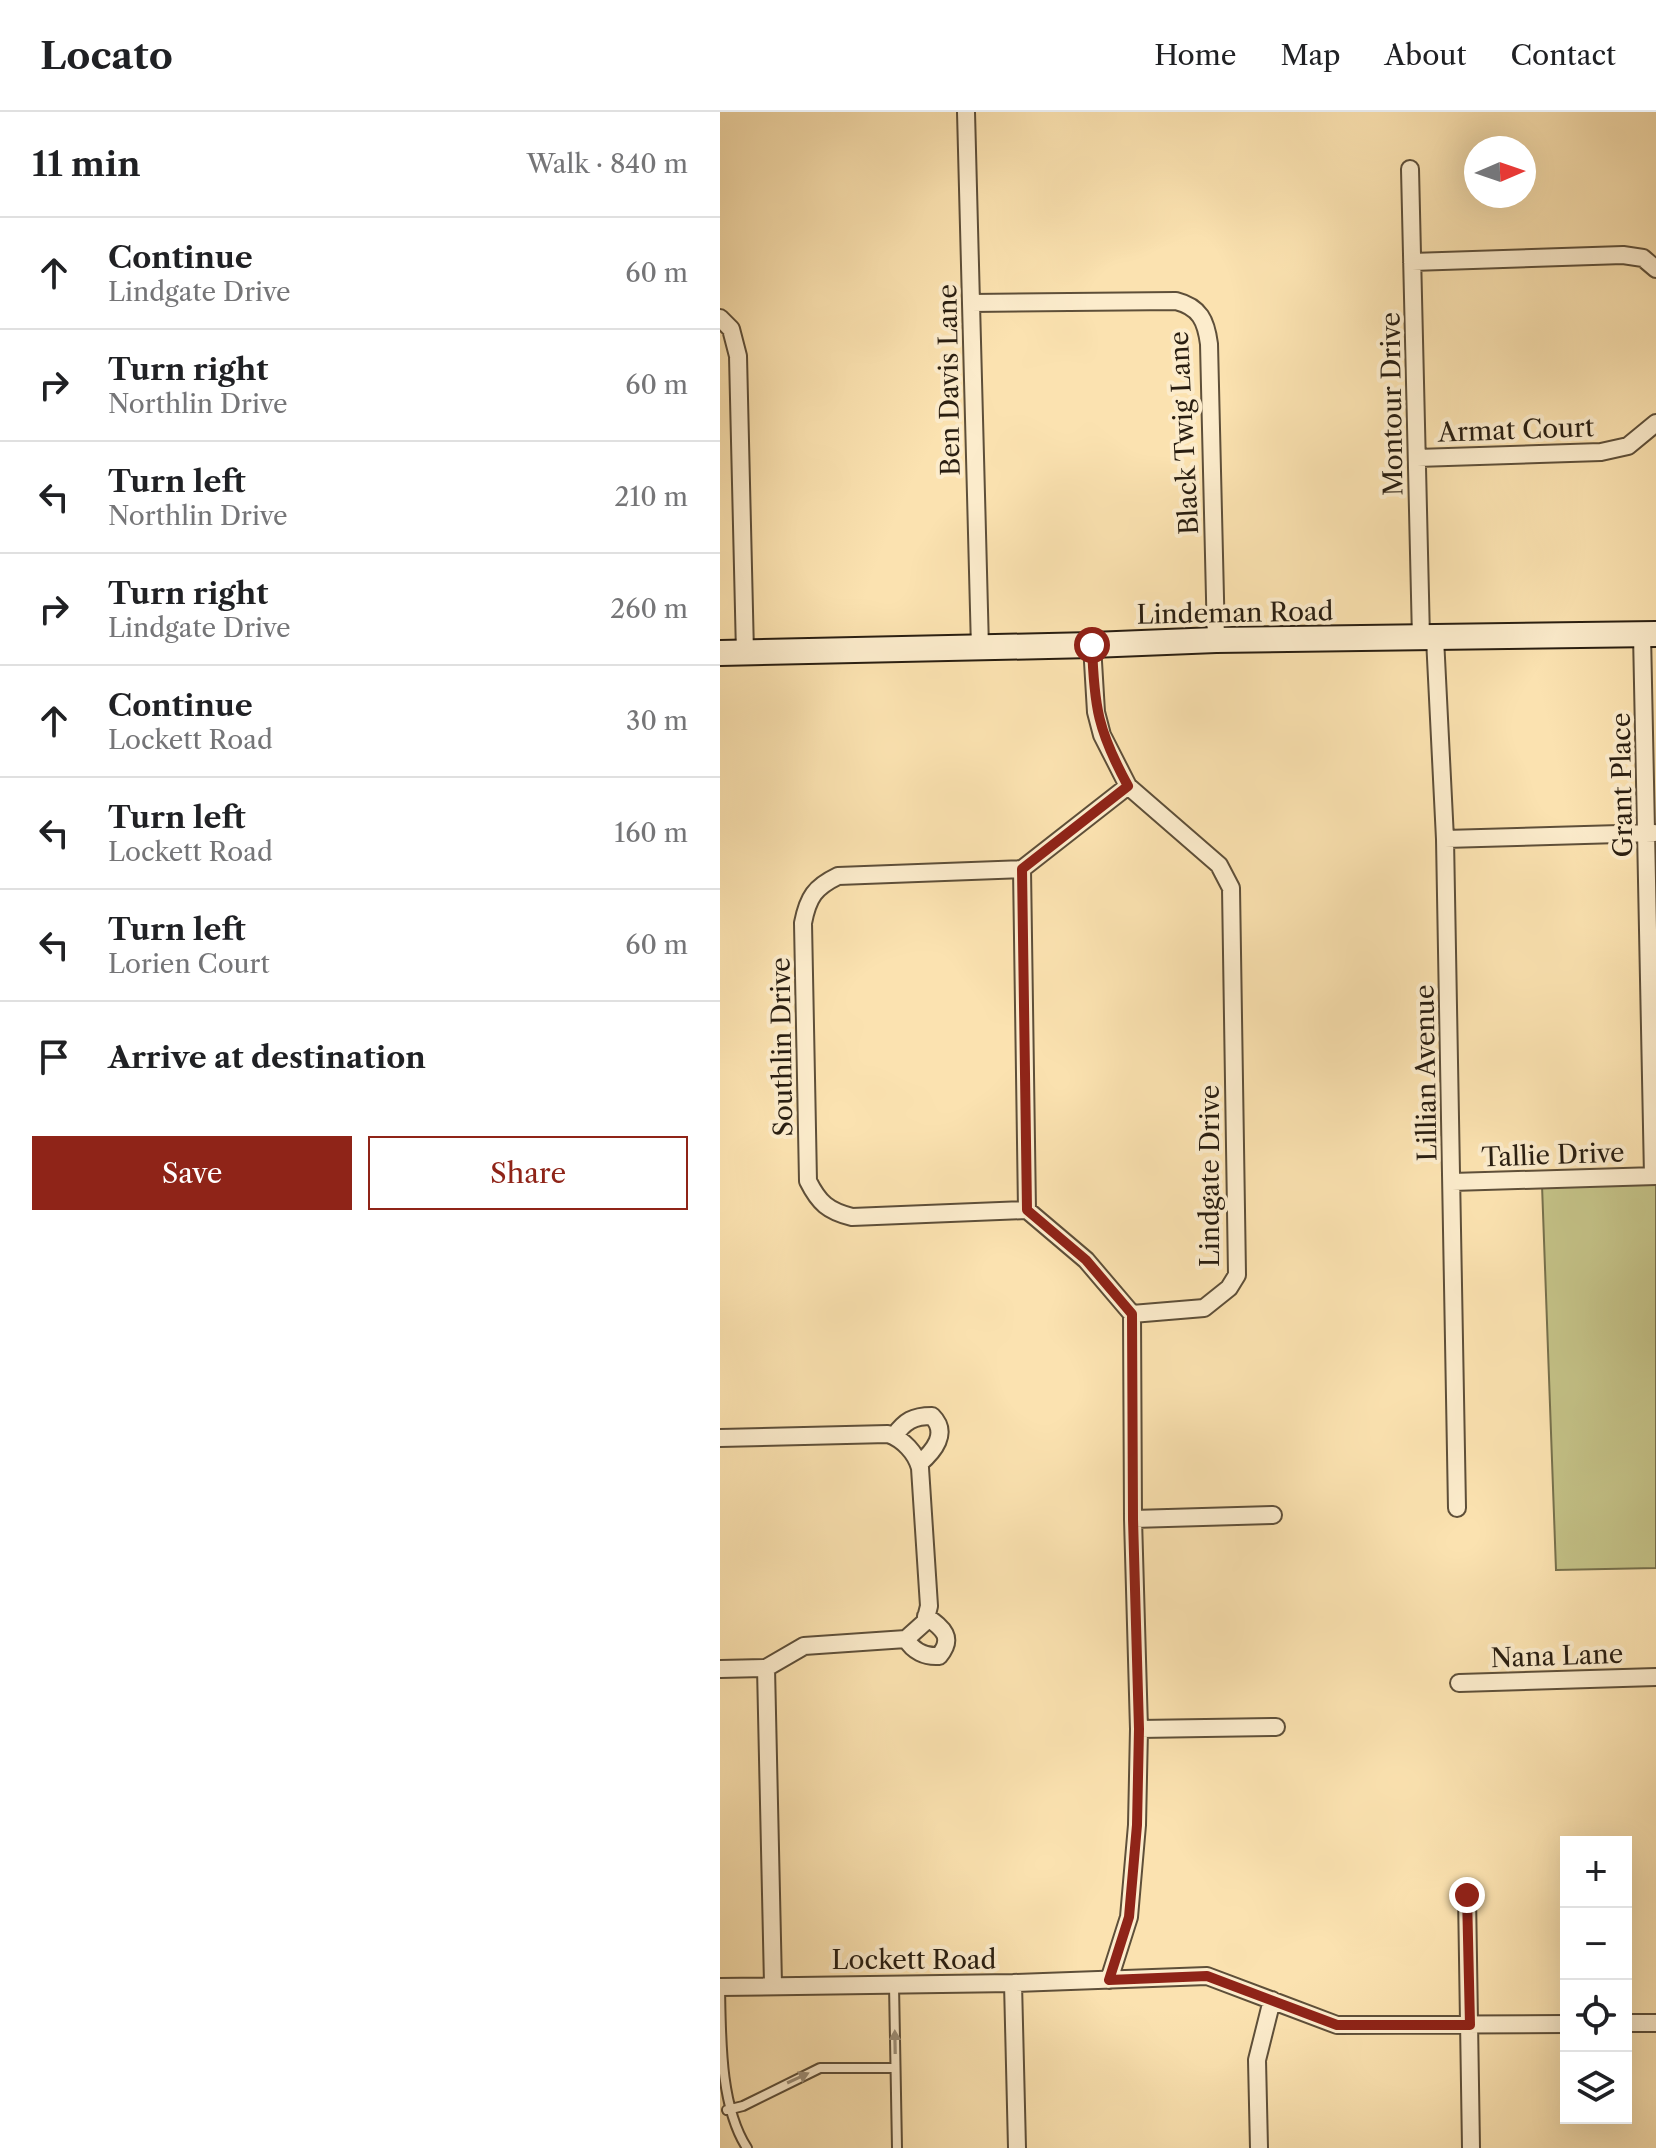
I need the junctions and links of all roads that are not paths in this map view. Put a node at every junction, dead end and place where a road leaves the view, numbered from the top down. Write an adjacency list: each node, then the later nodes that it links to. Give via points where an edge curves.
1 (966, 112): 5 (street, Ben Davis Lane)
2 (1410, 169): 3 (street, Montour Drive)
3 (1412, 262): 4 (street, via 1623,255 1643,258); 8 (street, Montour Drive)
4 (1656, 269)
5 (971, 303): 11 (street, Black Twig Lane, via 1176,301 1200,313 1209,344); 13 (street, Ben Davis Lane)
6 (720, 318): 15 (street, via 731,329 738,356)
7 (1656, 423): 8 (street, Armat Court, via 1628,446 1601,452)
8 (1417, 458): 10 (street, Montour Drive)
9 (1649, 634): 10 (street, Lindeman Road); 17 (street, Grant Place)
10 (1428, 638): 11 (street, Lindeman Road); 18 (street, Lillian Avenue)
11 (1216, 640): 12 (street, Lindeman Road)
12 (1092, 645): 13 (street, Lindeman Road); 16 (street, Lindgate Drive, via 1096,712)
13 (980, 648): 15 (street, Lindeman Road)
14 (720, 653): 15 (street, Lindeman Road)
15 (745, 653)
16 (1128, 786): 19 (street); 23 (street, Lindgate Drive, via 1219,865 1231,888 1237,1275 1204,1308)
17 (1652, 833): 18 (street); 20 (street, Grant Place)
18 (1445, 839): 21 (street, Lillian Avenue)
19 (1022, 869): 22 (street); 22 (street, Southlin Drive, via 838,876 821,885 807,904 803,938 808,1181 817,1200 832,1212 852,1217)
20 (1655, 1176): 21 (street, Tallie Drive)
21 (1452, 1182): 27 (street, Lillian Avenue)
22 (1027, 1210): 23 (street, via 1086,1260)
23 (1132, 1314): 29 (street)
24 (720, 1438): 25 (street)
25 (900, 1441): 26 (street); 26 (street, via 905,1421 932,1416 939,1423 937,1445)
26 (919, 1464): 30 (street)
27 (1457, 1508)
28 (1273, 1515): 29 (street)
29 (1133, 1519): 37 (street)
30 (926, 1616): 31 (street); 31 (street, via 944,1630 946,1648 929,1657)
31 (906, 1639): 32 (street, via 804,1646)
32 (766, 1668): 33 (street); 41 (street)
33 (720, 1669)
34 (1656, 1677): 35 (street, Nana Lane)
35 (1459, 1683)
36 (1276, 1727): 37 (street)
37 (1139, 1729): 39 (street, via 1129,1917)
38 (1467, 1895): 48 (street)
39 (1109, 1980): 40 (street, Lockett Road); 44 (street, Lockett Road, via 1207,1976)
40 (1013, 1983): 42 (street, Lockett Road); 53 (street)
41 (773, 1984): 42 (street, Lockett Road); 43 (street, Lockett Road)
42 (894, 1984): 49 (lane, one-way to 42)
43 (720, 1987): 50 (lane, via 721,2076)
44 (1272, 2000): 48 (street, Lockett Road, via 1337,2025); 54 (street, via 1257,2060)
45 (1632, 2023): 46 (street)
46 (1656, 2023)
47 (1560, 2024): 48 (street, Lockett Road)
48 (1470, 2025): 55 (street)
49 (895, 2068): 50 (lane, one-way to 49, via 820,2068); 52 (lane)
50 (727, 2110): 51 (lane)
51 (747, 2148)
52 (897, 2148)
53 (1017, 2148)
54 (1259, 2148)
55 (1471, 2148)

